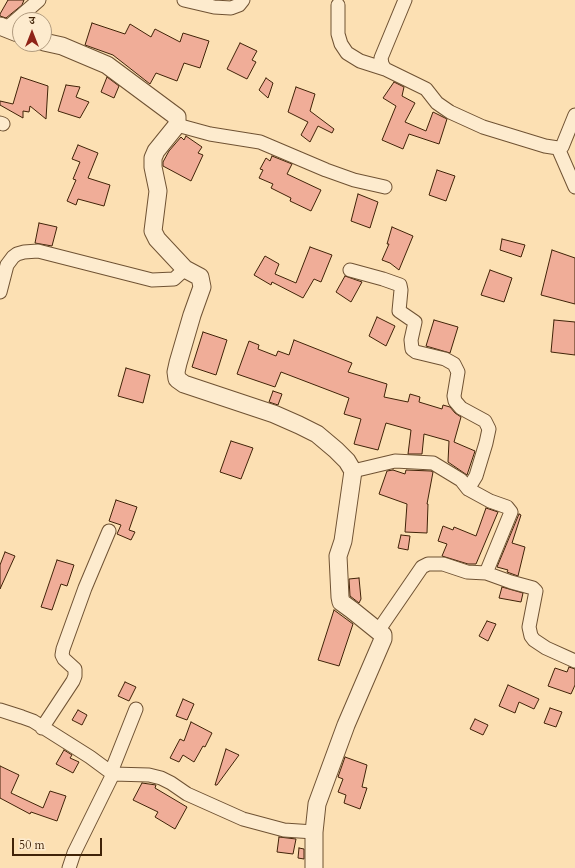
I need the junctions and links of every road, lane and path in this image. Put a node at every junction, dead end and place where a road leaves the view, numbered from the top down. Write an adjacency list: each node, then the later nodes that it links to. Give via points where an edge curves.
1 (38, 0): 6 (street)
2 (184, 0): 3 (street, via 232,8)
3 (243, 0)
4 (406, 0): 8 (street, via 382,58)
5 (338, 5): 8 (street, via 338,34 344,49 360,61)
6 (9, 30)
7 (52, 44): 10 (street, via 107,65 174,114 177,117)
8 (385, 69): 11 (street, via 426,89 437,103 450,112 483,127)
9 (575, 115): 11 (street, via 565,143)
10 (177, 124): 12 (street, via 210,134 260,142 326,170); 14 (street, via 153,158 158,191 154,231)
11 (558, 148): 13 (street)
12 (385, 187)
13 (575, 187)
14 (185, 269): 16 (street, via 174,279 152,280 38,252 24,252 17,254 7,265); 17 (street, via 200,277 202,287 176,372 177,379 184,384 274,414 317,434 347,461)
15 (350, 270): 18 (street, via 400,285 398,311 415,322 412,349 454,364 458,372 454,396 456,401 460,408 485,422 489,429 476,476)
16 (1, 284)
17 (353, 471): 18 (street, via 395,461 433,463 461,480); 21 (street, via 343,541 338,556 340,597 341,602)
18 (468, 489): 20 (street, via 507,507 511,512)
19 (109, 531): 25 (street, via 63,649 62,655 75,669 76,676)
20 (486, 573): 21 (street, via 467,572 443,564 428,564 422,567); 22 (street, via 535,589 530,627 534,640)
21 (378, 632): 27 (street, via 383,639 346,725 317,804)
22 (575, 661)
23 (136, 709): 26 (street)
24 (0, 710): 25 (street, via 33,721)
25 (42, 728): 26 (street)
26 (112, 773): 27 (street, via 161,778 187,794 242,819 284,830); 28 (street)
27 (314, 832): 29 (street)
28 (69, 868)
29 (314, 868)

